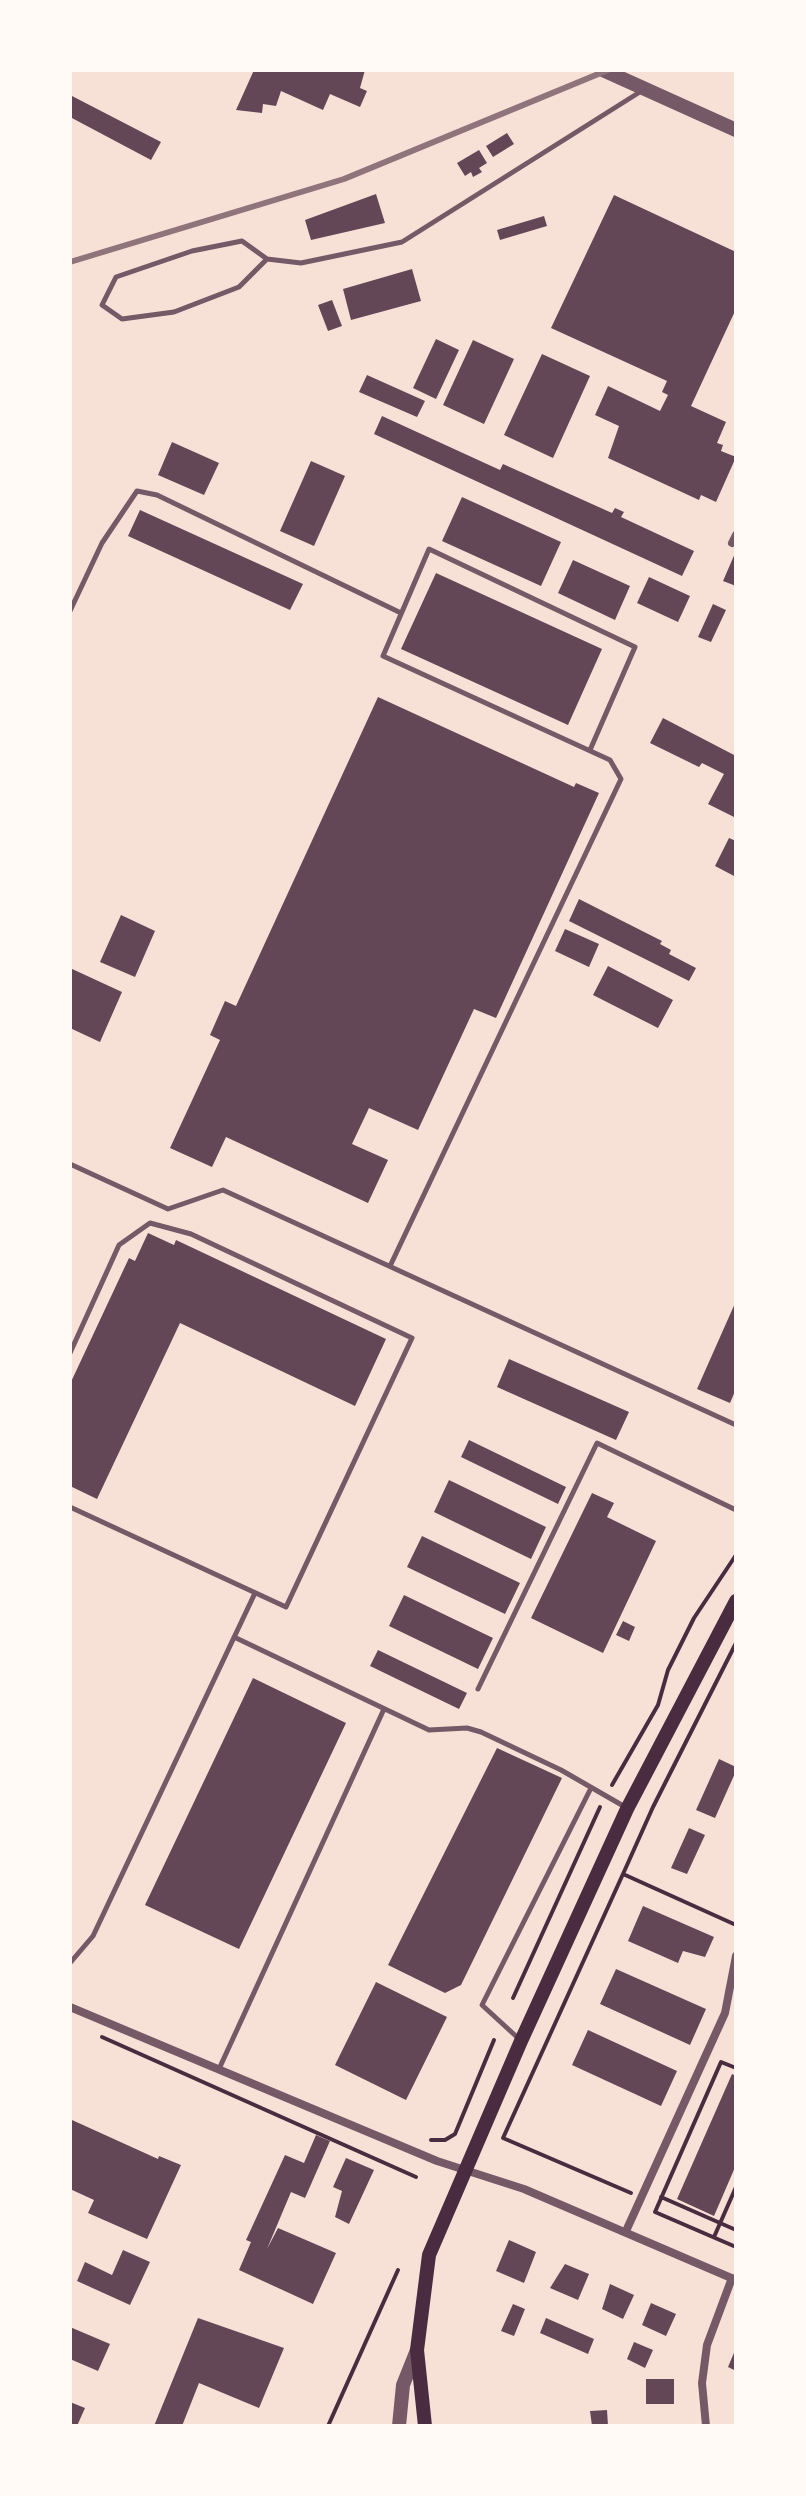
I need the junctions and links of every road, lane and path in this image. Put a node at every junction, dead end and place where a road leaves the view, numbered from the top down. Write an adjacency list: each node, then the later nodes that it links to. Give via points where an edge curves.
1 (603, 70): 2 (street)
2 (644, 89): 3 (street); 4 (lane, via 402,242 301,263)
3 (736, 130)
4 (267, 259): 4 (lane, via 242,241 192,251 116,277 102,305 122,319 174,312 239,287)
5 (70, 611): 6 (lane, via 102,543 137,491 157,495)
6 (401, 613): 7 (lane, via 383,656); 7 (lane, via 429,549 635,647)
7 (590, 750): 9 (lane, via 610,760 621,779)
8 (70, 1164): 9 (lane, via 168,1209 223,1190)
9 (391, 1264): 11 (lane)
10 (70, 1353): 15 (lane, via 119,1245 150,1223 191,1234 412,1338 286,1607)
11 (736, 1425)
12 (70, 1507): 15 (lane)
13 (736, 1510): 19 (lane, via 597,1443)
14 (736, 1555): 22 (path, via 694,1618 668,1670 658,1705)
15 (255, 1593): 17 (lane)
16 (736, 1601): 23 (main road)
17 (234, 1637): 20 (lane); 27 (lane, via 93,1936)
18 (736, 1643): 24 (path)
19 (478, 1689)
20 (384, 1709): 21 (lane, via 429,1730 481,1732); 36 (lane)
21 (591, 1788): 22 (lane); 34 (lane, via 482,2005)
22 (605, 1796): 23 (lane); 28 (path)
23 (627, 1809): 34 (main road)
24 (623, 1874): 25 (path); 41 (path, via 503,2138)
25 (736, 1925)
26 (736, 1956): 30 (street)
27 (70, 1963)
28 (513, 1998)
29 (70, 2007): 36 (street)
30 (725, 2013): 31 (street); 41 (street)
31 (736, 2018)
32 (99, 2036): 39 (path)
33 (494, 2040): 37 (path, via 455,2134)
34 (521, 2041): 38 (main road)
35 (736, 2068): 42 (path, via 721,2062)
36 (219, 2069): 38 (street)
37 (431, 2140)
38 (465, 2168): 46 (street); 51 (main road, via 429,2255)
39 (416, 2177)
40 (736, 2187): 44 (path)
41 (641, 2197): 43 (path); 46 (street)
42 (662, 2197): 43 (path); 44 (path)
43 (655, 2212): 47 (path)
44 (720, 2223): 45 (path); 47 (path)
45 (736, 2230)
46 (626, 2231): 50 (street)
47 (714, 2237): 48 (path)
48 (736, 2247)
49 (398, 2270): 52 (path)
50 (734, 2279): 55 (street, via 707,2345 702,2383)
51 (417, 2350): 53 (street, via 403,2385); 54 (main road)
52 (328, 2426)
53 (399, 2426)
54 (425, 2426)
55 (706, 2426)

